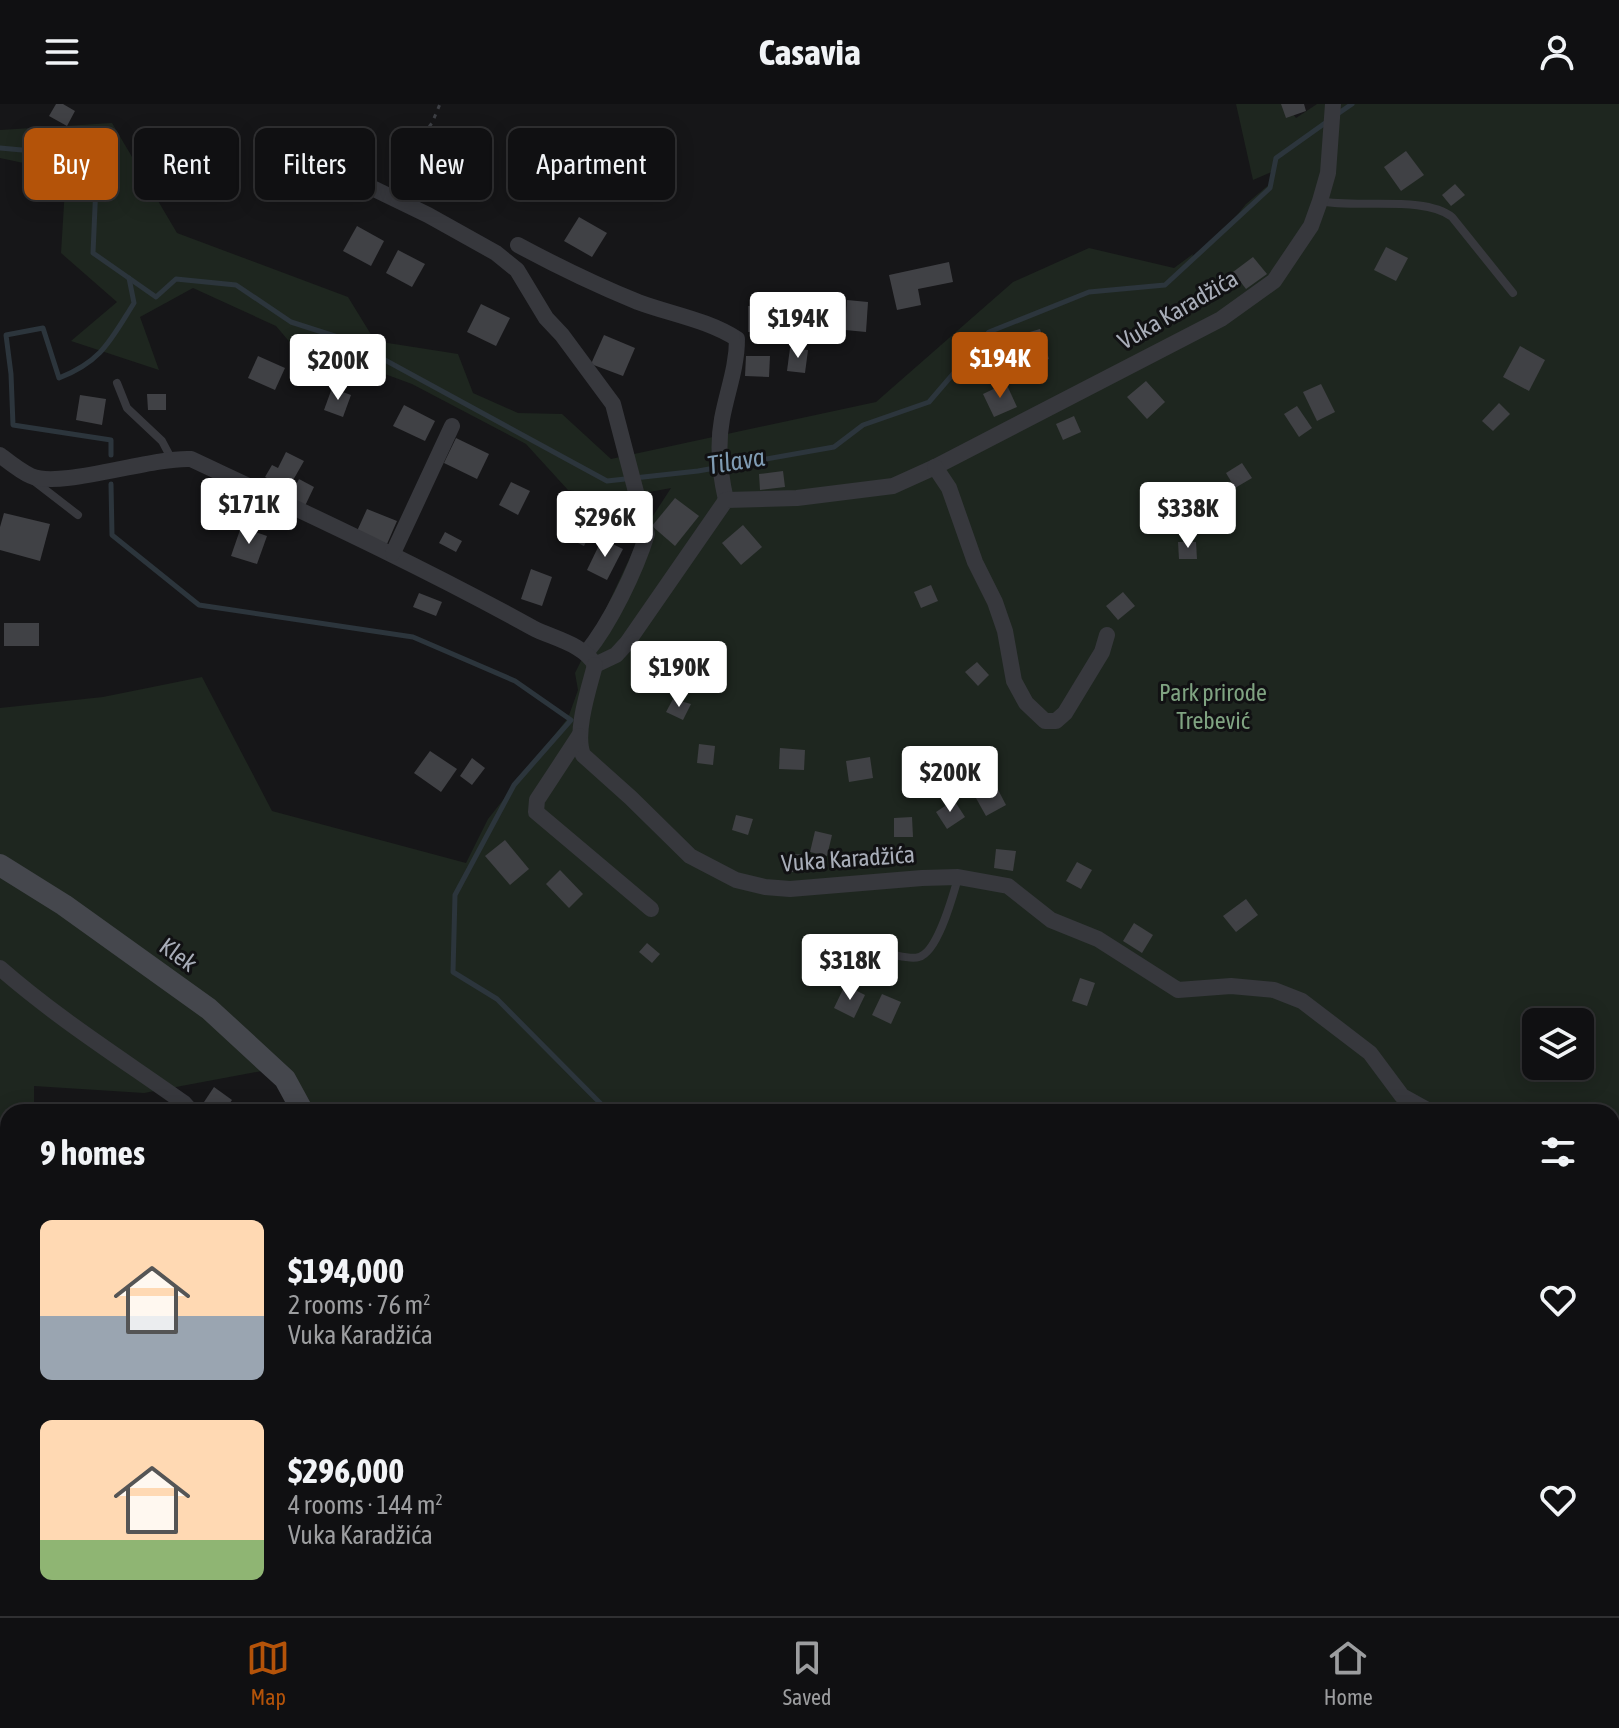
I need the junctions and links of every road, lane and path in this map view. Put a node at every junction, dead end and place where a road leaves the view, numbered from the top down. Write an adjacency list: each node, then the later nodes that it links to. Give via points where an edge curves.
1 (440, 104): 3 (path)
2 (1333, 104): 5 (street, Vuka Karadžića, via 1328,173)
3 (428, 128)
4 (375, 189): 18 (street, via 487,247 517,270 546,318 613,404 647,534)
5 (1320, 201): 7 (lane, via 1441,209); 12 (street, Vuka Karadžića, via 1311,226 1274,281 1221,319)
6 (518, 245): 14 (street, via 569,273 737,339 722,422 720,473)
7 (1513, 293)
8 (117, 383): 11 (lane, via 127,408 162,441)
9 (452, 426): 16 (street)
10 (0, 455): 13 (street)
11 (171, 458): 13 (street, via 75,476); 16 (street, via 191,459)
12 (935, 467): 14 (street, Vuka Karadžića, via 893,486); 17 (street, via 949,488 995,602 1014,681 1045,721 1056,721 1065,713)
13 (32, 477): 15 (lane)
14 (726, 500): 18 (street, via 627,643 616,655)
15 (78, 515)
16 (393, 553): 18 (street)
17 (1107, 635)
18 (590, 659): 19 (street)
19 (580, 734): 21 (street, Vuka Karadžića, via 583,755 664,833 690,856 736,880 790,889); 22 (street, via 537,800 536,812)
20 (0, 865): 26 (street, Klek, via 209,1009 285,1079)
21 (958, 877): 23 (lane, via 926,954); 27 (street, Vuka Karadžića, via 1008,886 1051,920 1098,939 1178,990 1231,986 1274,990 1302,1001 1370,1053 1402,1096)
22 (651, 909)
23 (888, 954)
24 (0, 968): 25 (street)
25 (182, 1104)
26 (299, 1104)
27 (1416, 1104)

